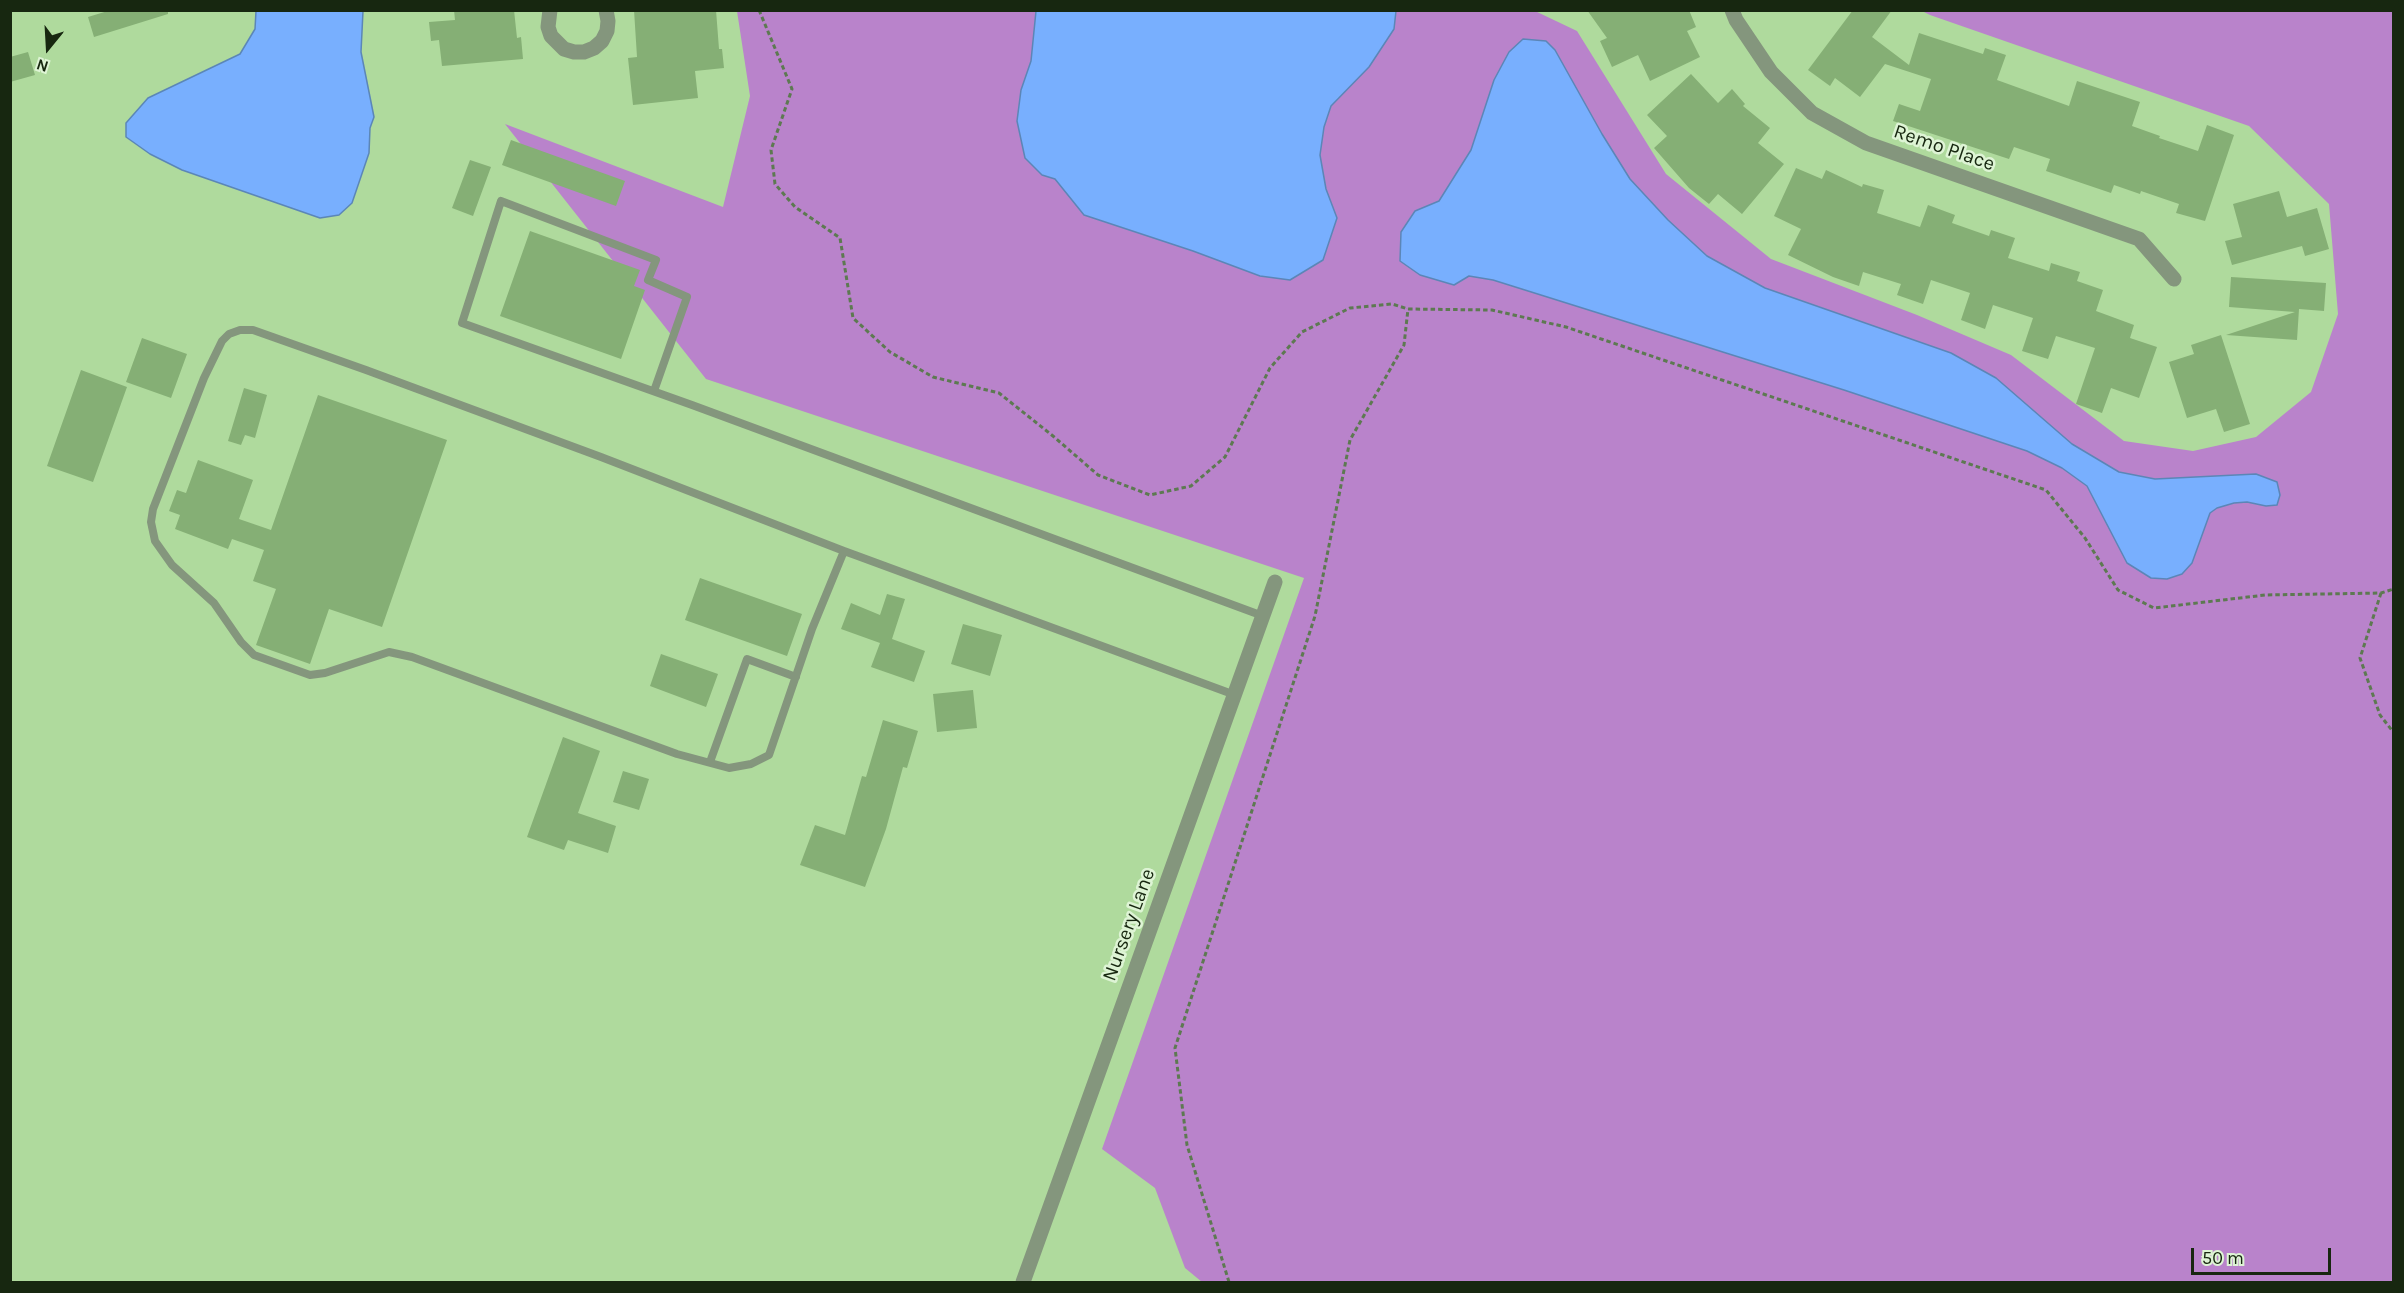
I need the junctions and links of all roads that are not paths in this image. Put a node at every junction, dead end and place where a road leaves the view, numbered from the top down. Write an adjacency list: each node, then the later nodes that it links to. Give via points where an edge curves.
1 (550, 10): 2 (street, via 551,36 564,49 574,52 594,48 602,41 607,31)
2 (606, 10)
3 (1732, 10): 4 (street, Remo Place, via 1771,72 1812,113 1866,143 2139,238)
4 (2174, 279)
5 (654, 391): 5 (lane, via 462,323 501,201 656,260 648,280 687,297); 8 (lane)
6 (844, 551): 9 (lane); 10 (lane); 11 (lane, via 366,369 253,330 240,330 222,341 204,378 151,522 155,541 172,565 213,603 254,655 310,675 389,652 412,657)
7 (1275, 582): 8 (street, Nursery Lane)
8 (1263, 616): 10 (street, Nursery Lane)
9 (796, 677): 11 (lane, via 769,755 729,768); 11 (lane, via 747,659)
10 (1235, 694): 12 (street, Nursery Lane)
11 (710, 762)
12 (1023, 1282)

